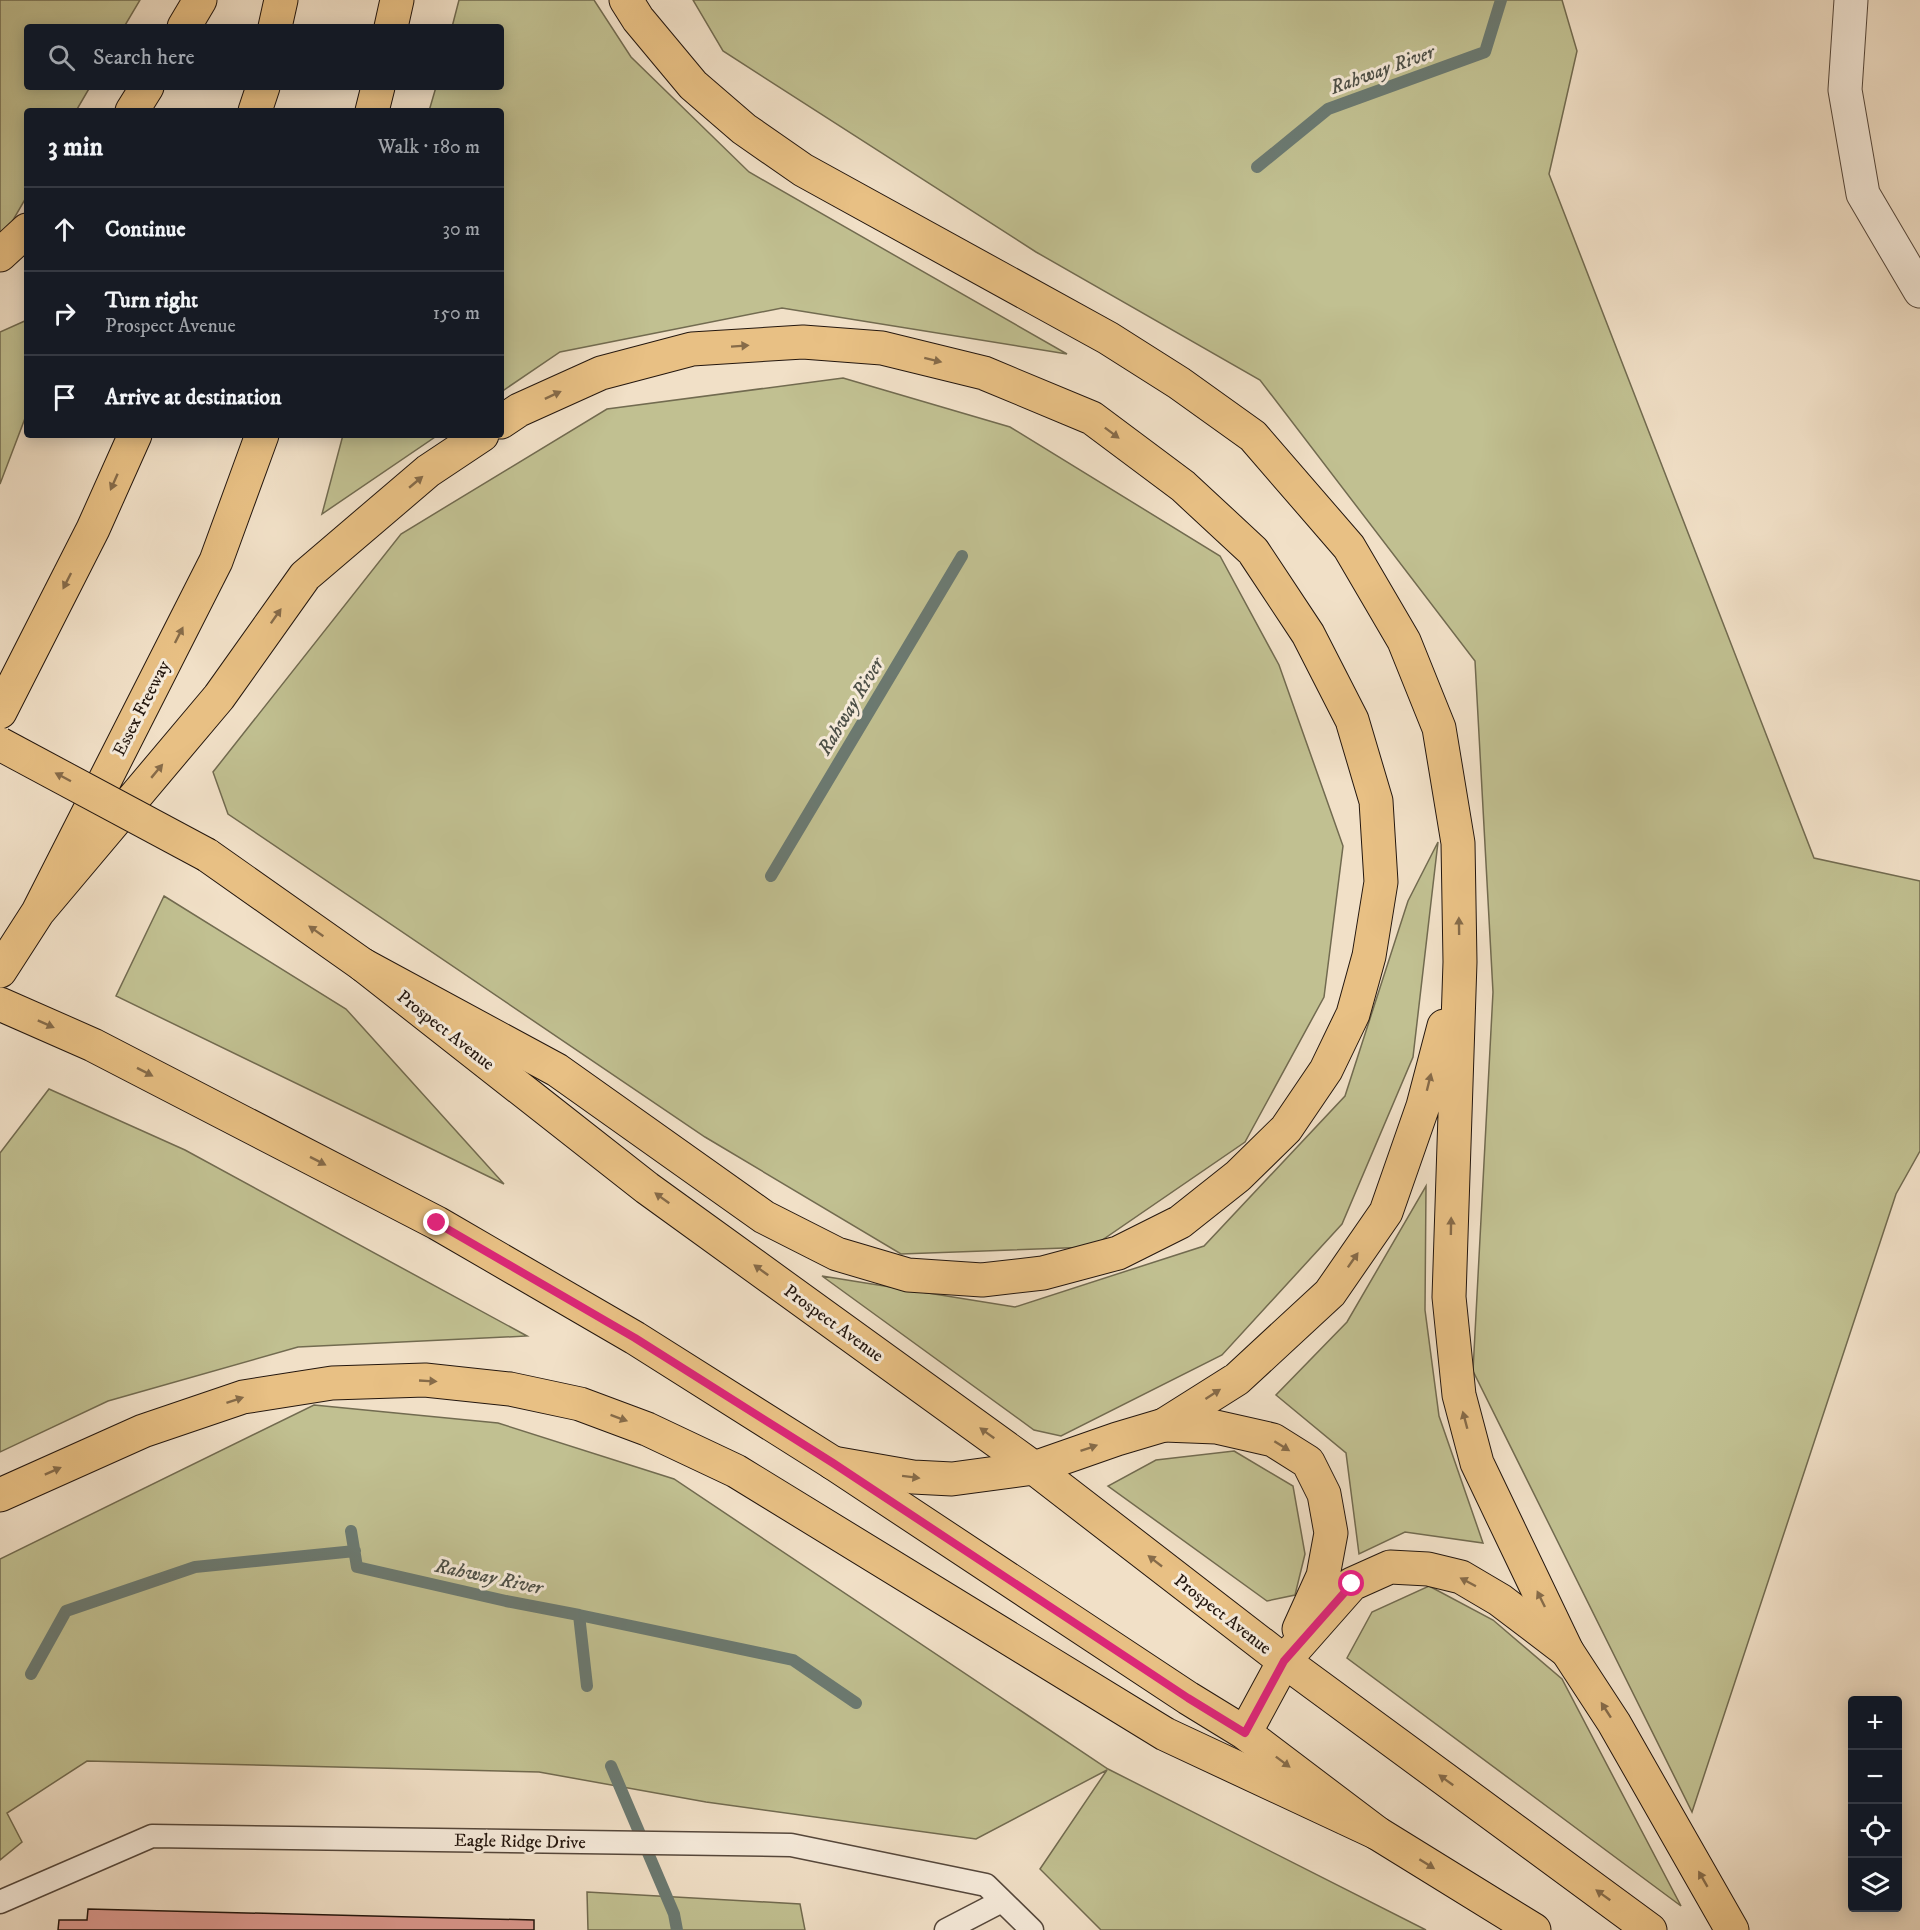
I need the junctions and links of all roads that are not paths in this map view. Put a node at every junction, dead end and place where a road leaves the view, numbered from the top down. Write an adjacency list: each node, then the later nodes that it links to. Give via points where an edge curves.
1 (200, 0): 6 (main road)
2 (281, 0): 7 (main road)
3 (397, 0): 8 (main road)
4 (626, 0): 25 (main road, one-way to 4, via 1458,843 1439,728 1404,641 1349,546 1253,436 1179,383 1108,338 803,170 744,129 693,85)
5 (1851, 0): 17 (street, via 1845,90 1863,194)
6 (186, 24)
7 (276, 24)
8 (392, 24)
9 (145, 90): 12 (main road)
10 (262, 90): 13 (main road)
11 (377, 90): 14 (main road)
12 (134, 108)
13 (256, 108)
14 (373, 108)
15 (24, 233): 16 (main road)
16 (0, 255)
17 (1920, 291)
18 (504, 420): 26 (main road, one-way to 26, via 602,373 692,349 803,342 882,348 984,373 1092,418 1183,486 1253,551 1308,634 1352,720 1376,801 1381,882 1369,956 1353,1014 1326,1070 1286,1129 1238,1176 1180,1222 1118,1253 1043,1273 982,1280 908,1275 837,1254 764,1217 557,1070)
19 (134, 438): 22 (main road, one-way to 22)
20 (261, 438): 24 (main road, Essex Freeway, one-way to 20, via 216,561)
21 (478, 438): 24 (main road, one-way to 21, via 219,697 305,576 428,471)
22 (0, 712)
23 (0, 744): 26 (main road, Prospect Avenue, one-way to 23, bridge, via 207,855)
24 (38, 912): 27 (main road, Essex Freeway)
25 (1460, 962): 29 (main road, one-way to 25, via 1237,1378 1330,1293 1386,1212 1423,1106); 33 (main road, one-way to 25, via 1477,1464 1459,1395 1449,1297)
26 (363, 965): 31 (main road, Prospect Avenue, one-way to 26, via 647,1188)
27 (0, 971)
28 (0, 1004): 30 (main road, one-way to 30, via 93,1045 437,1223 635,1338)
29 (1164, 1425): 31 (main road, one-way to 29); 34 (main road, one-way to 34, via 1216,1427 1273,1440 1308,1462 1324,1494 1331,1533 1323,1576)
30 (833, 1463): 31 (main road, one-way to 31, via 913,1478 952,1479); 35 (main road)
31 (1034, 1467): 34 (main road, Prospect Avenue, one-way to 31)
32 (0, 1495): 36 (main road, one-way to 36, via 143,1431 243,1397 332,1383 425,1380 510,1389 580,1404 647,1429 736,1471 1165,1734)
33 (1567, 1651): 34 (main road, one-way to 34, via 1500,1600 1461,1577 1428,1569 1390,1567 1352,1584); 43 (main road, one-way to 33, via 1614,1723)
34 (1284, 1661): 35 (main road); 42 (main road, Prospect Avenue, one-way to 34)
35 (1245, 1733): 36 (main road, one-way to 36)
36 (1377, 1833): 41 (main road, one-way to 41)
37 (1002, 1901): 38 (lane, Eagle Ridge Drive, via 986,1885 791,1845 152,1836); 39 (lane); 40 (lane, Eagle Ridge Drive)
38 (0, 1902)
39 (946, 1930)
40 (1032, 1930)
41 (1534, 1930)
42 (1650, 1930)
43 (1732, 1930)

